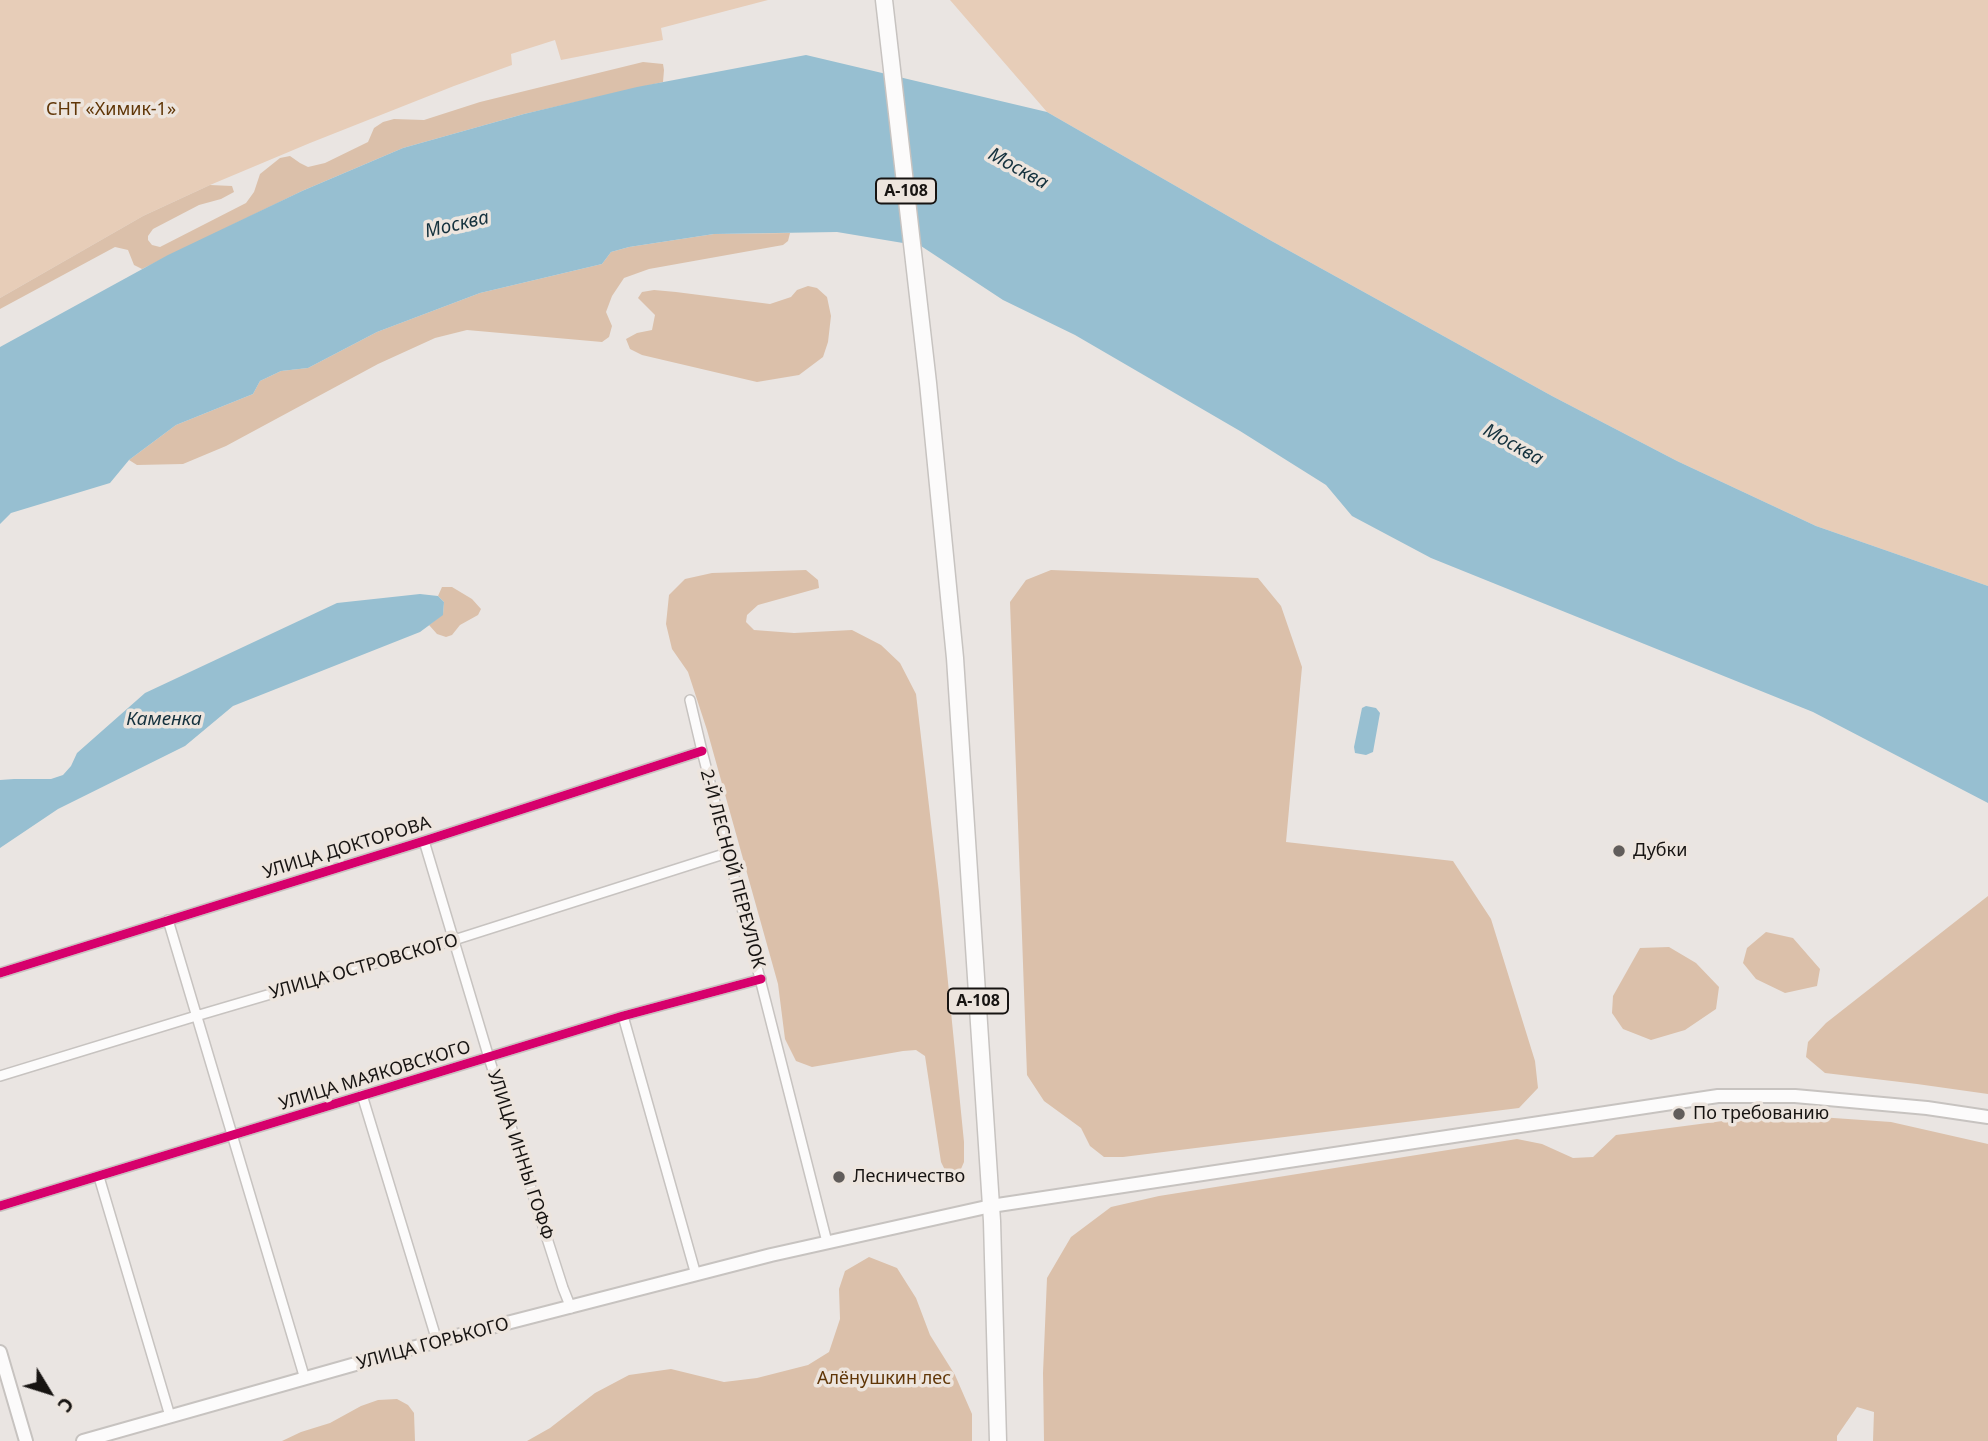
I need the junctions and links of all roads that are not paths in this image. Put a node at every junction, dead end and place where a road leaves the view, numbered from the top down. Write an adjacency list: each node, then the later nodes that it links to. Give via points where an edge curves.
1 (884, 0): 19 (highway, А-108, via 955,659)
2 (690, 700): 3 (street, 2-Й ЛЕСНОЙ ПЕРЕУЛОК)
3 (702, 751): 4 (street, УЛИЦА ДОКТОРОВА); 5 (street, 2-Й ЛЕСНОЙ ПЕРЕУЛОК)
4 (424, 841): 6 (street, УЛИЦА ДОКТОРОВА); 7 (street, УЛИЦА ИННЫ ГОФФ)
5 (727, 853): 7 (street, УЛИЦА ОСТРОВСКОГО); 9 (street, 2-Й ЛЕСНОЙ ПЕРЕУЛОК)
6 (168, 920): 8 (street, УЛИЦА ДОКТОРОВА); 10 (street)
7 (454, 940): 10 (street, УЛИЦА ОСТРОВСКОГО); 12 (street, УЛИЦА ИННЫ ГОФФ)
8 (0, 973)
9 (761, 979): 11 (street, УЛИЦА МАЯКОВСКОГО); 20 (street, 2-Й ЛЕСНОЙ ПЕРЕУЛОК)
10 (196, 1016): 13 (street, УЛИЦА ОСТРОВСКОГО); 16 (street)
11 (624, 1016): 12 (street, УЛИЦА МАЯКОВСКОГО); 21 (street)
12 (489, 1058): 14 (street, УЛИЦА МАЯКОВСКОГО); 22 (street, УЛИЦА ИННЫ ГОФФ)
13 (0, 1076)
14 (362, 1095): 16 (street, УЛИЦА МАЯКОВСКОГО); 23 (street)
15 (1988, 1117): 19 (main road, УЛИЦА ГОРЬКОГО, via 1795,1096 1718,1096)
16 (232, 1137): 17 (street, УЛИЦА МАЯКОВСКОГО); 25 (street)
17 (100, 1177): 18 (street, УЛИЦА МАЯКОВСКОГО); 26 (street)
18 (0, 1206)
19 (991, 1206): 20 (main road, УЛИЦА ГОРЬКОГО); 29 (highway, А-108)
20 (827, 1242): 21 (main road, УЛИЦА ГОРЬКОГО)
21 (696, 1275): 22 (main road, УЛИЦА ГОРЬКОГО)
22 (571, 1308): 23 (main road, УЛИЦА ГОРЬКОГО)
23 (437, 1341): 25 (main road, УЛИЦА ГОРЬКОГО)
24 (0, 1352): 27 (main road)
25 (305, 1379): 26 (main road, УЛИЦА ГОРЬКОГО)
26 (170, 1416): 28 (main road, УЛИЦА ГОРЬКОГО)
27 (26, 1441)
28 (83, 1441)
29 (998, 1441)

